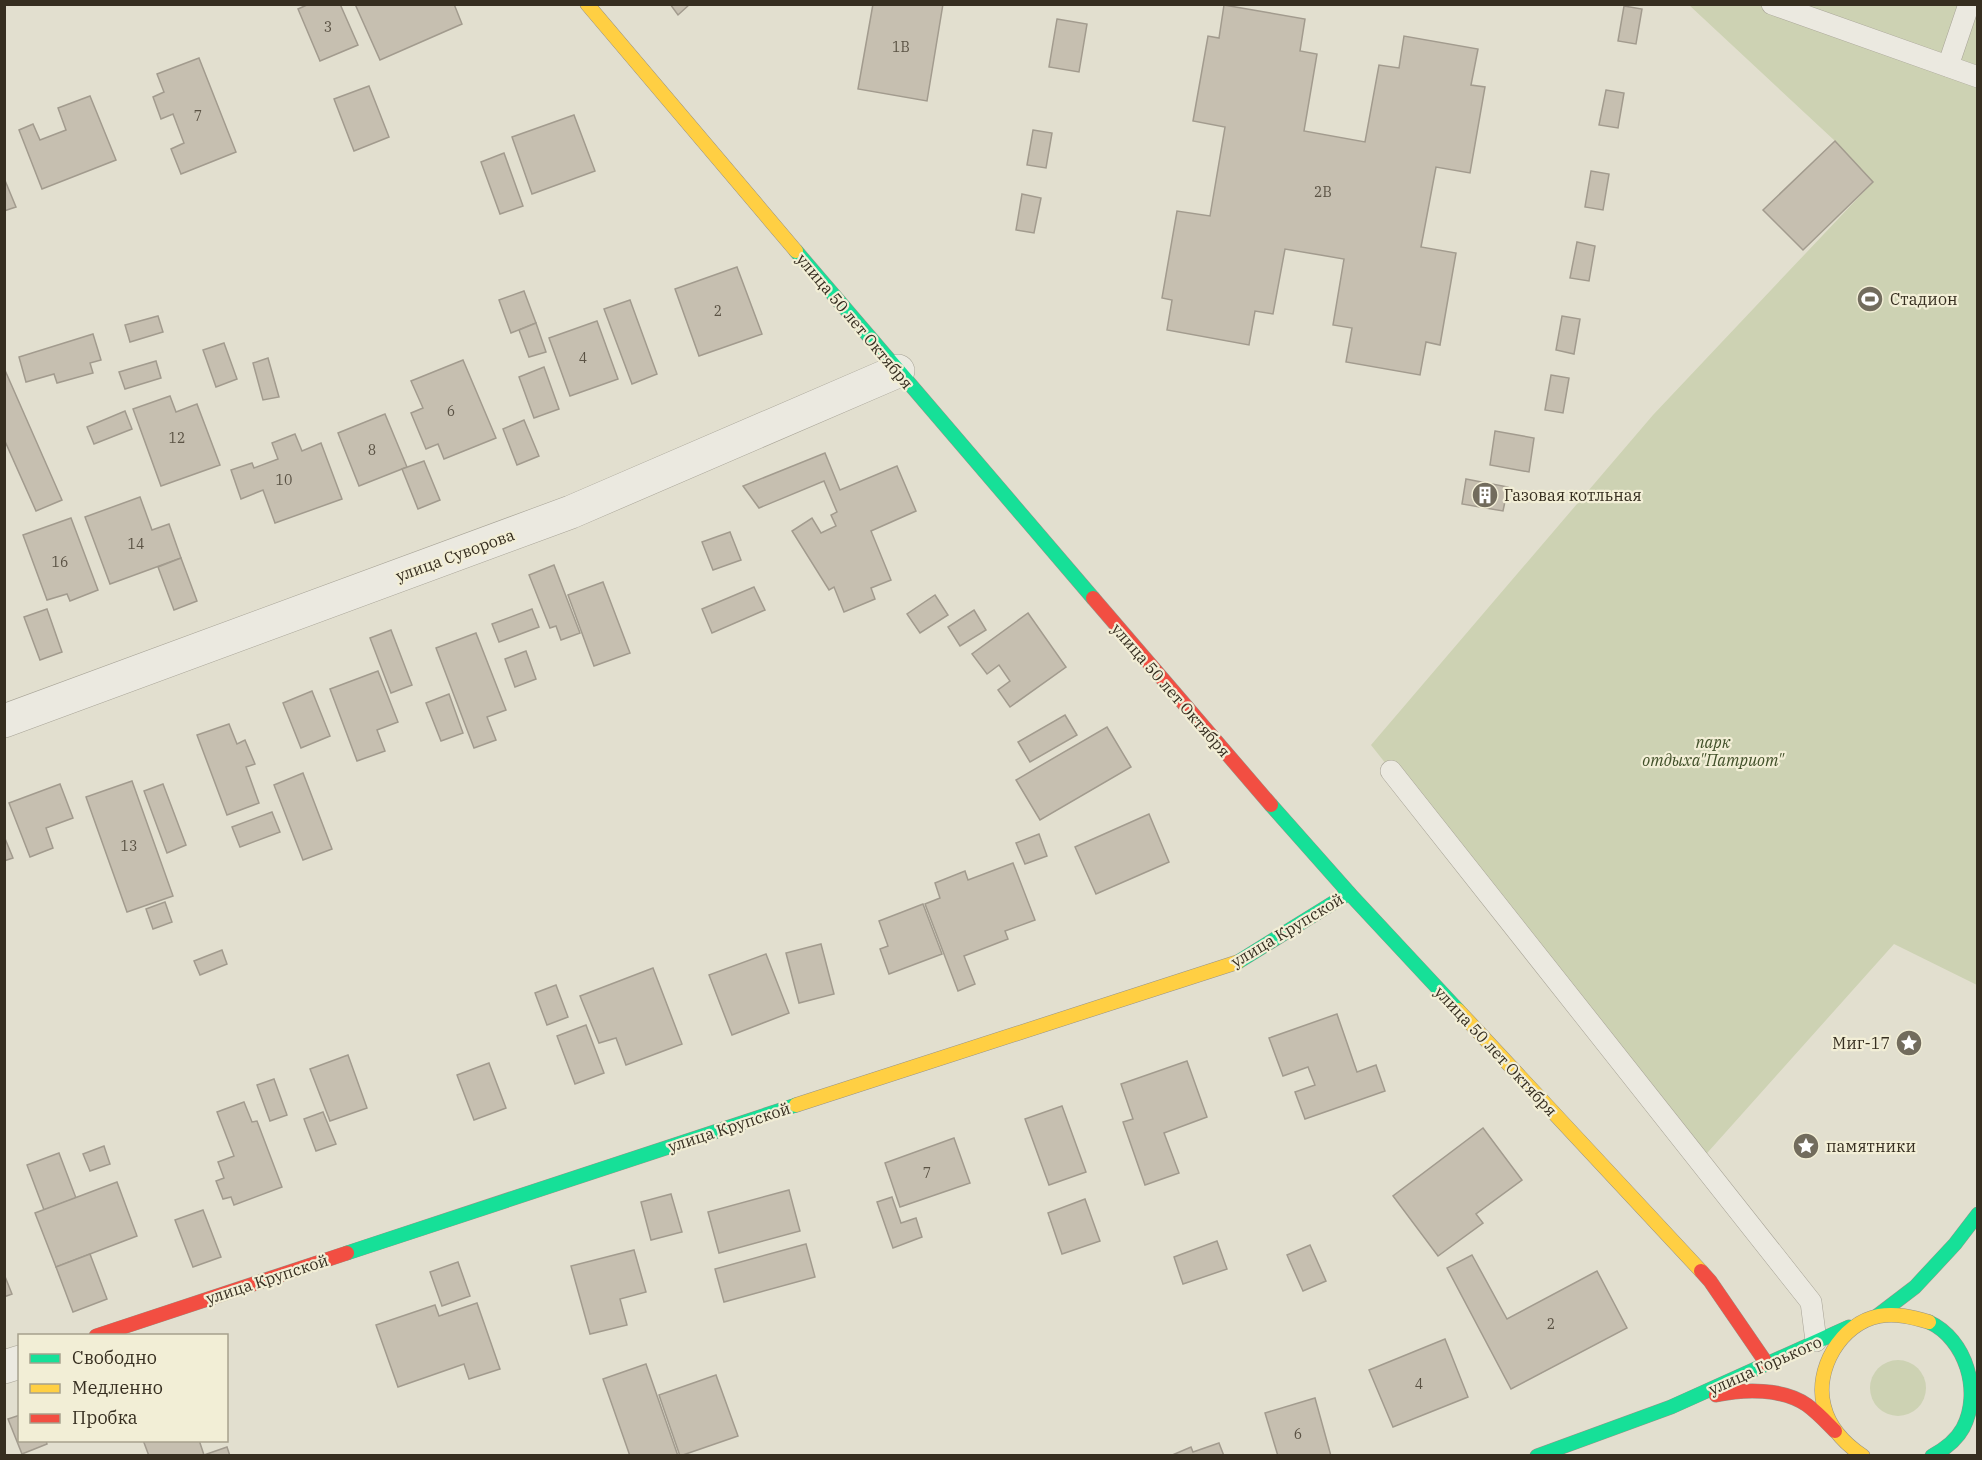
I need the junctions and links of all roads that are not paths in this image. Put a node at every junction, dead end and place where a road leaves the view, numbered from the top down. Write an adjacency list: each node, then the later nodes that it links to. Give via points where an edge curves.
1 (588, 4): 6 (street, улица 50 лет Октября)
2 (1773, 4): 4 (lane)
3 (1969, 4): 4 (lane)
4 (1948, 66): 5 (lane)
5 (1977, 77)
6 (898, 371): 7 (street, улица Суворова, via 571,512); 9 (street, улица 50 лет Октября)
7 (4, 721)
8 (1391, 771): 14 (lane, via 1811,1302)
9 (1349, 893): 13 (street, улица Крупской, via 1236,963); 15 (street, улица 50 лет Октября, via 1710,1281)
10 (1977, 1214): 11 (street, via 1915,1287)
11 (1877, 1316): 12 (street, улица Горького); 17 (street, via 1918,1316 1938,1325 1964,1352)
12 (1859, 1323): 14 (street, улица Горького); 20 (street, via 1841,1337 1824,1372 1826,1413)
13 (99, 1334)
14 (1816, 1341): 15 (street, улица Горького)
15 (1767, 1364): 18 (street, улица Горького)
16 (1977, 1371): 17 (street)
17 (1973, 1388): 19 (street)
18 (1671, 1407): 20 (street, улица Горького, via 1727,1392 1770,1392 1805,1404); 23 (street, улица Горького)
19 (1964, 1428): 21 (street); 25 (street, via 1950,1446)
20 (1836, 1432): 22 (street)
21 (1964, 1446)
22 (1853, 1452): 24 (street)
23 (1537, 1455)
24 (1863, 1455)
25 (1932, 1455)

